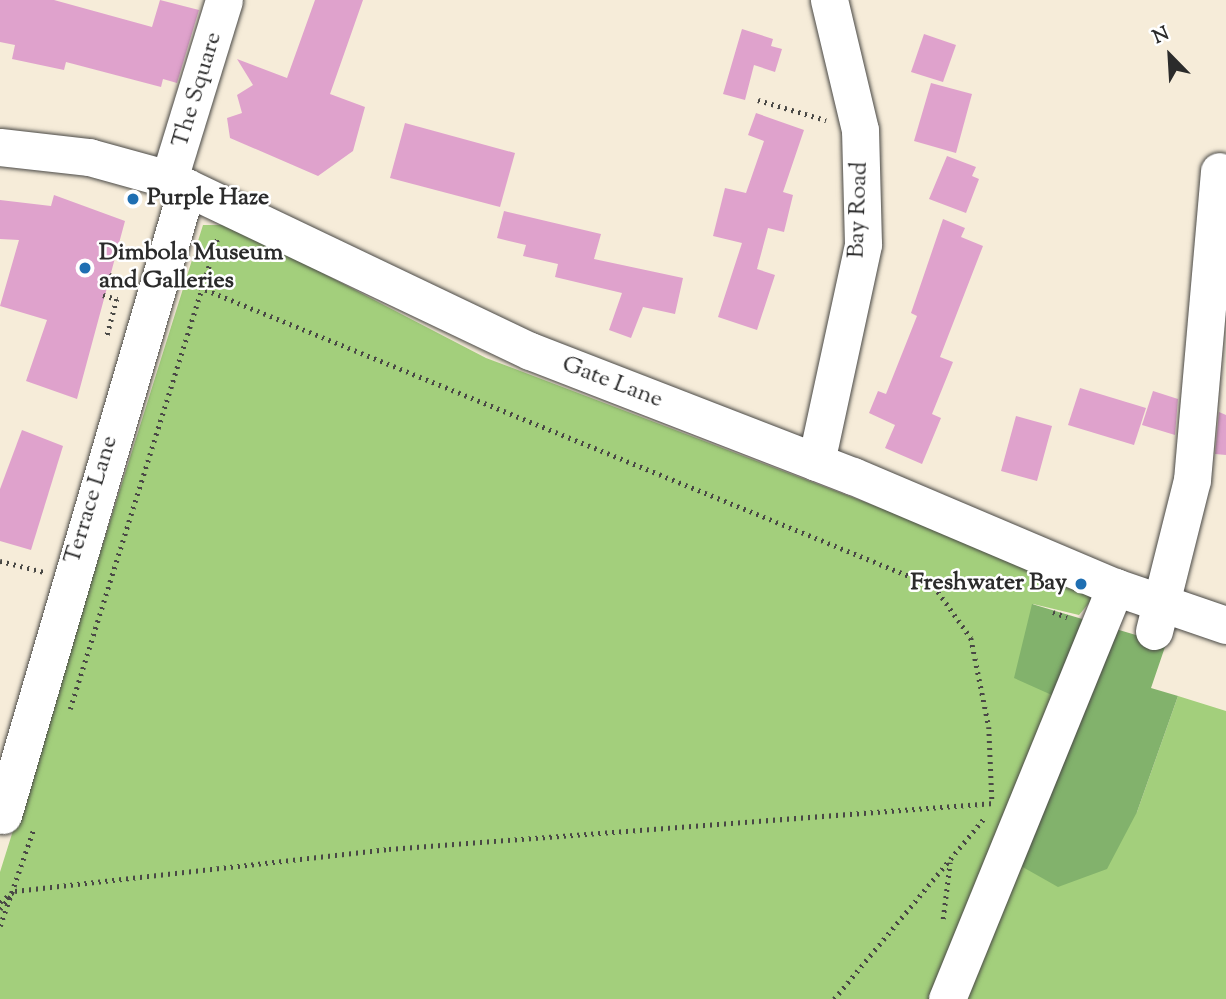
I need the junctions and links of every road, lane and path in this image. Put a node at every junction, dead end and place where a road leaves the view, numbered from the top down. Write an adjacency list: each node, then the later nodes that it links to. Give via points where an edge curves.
1 (224, 0): 7 (street, The Square)
2 (829, 0): 4 (street, Bay Road)
3 (758, 100): 4 (path)
4 (860, 130): 12 (street, Bay Road, via 863,244)
5 (0, 147): 7 (street, Gate Lane, via 89,157)
6 (1219, 171): 18 (street, via 1192,480)
7 (178, 183): 12 (street, Gate Lane, via 530,351); 14 (street, Terrace Lane)
8 (221, 228): 9 (path)
9 (199, 287): 20 (path); 22 (path, via 934,586 971,638)
10 (103, 295): 11 (path, via 117,299)
11 (107, 336)
12 (816, 462): 15 (street, Gate Lane)
13 (0, 561): 14 (path)
14 (68, 578): 21 (street, Terrace Lane)
15 (1115, 587): 18 (street, Gate Lane); 22 (street)
16 (1053, 612): 17 (path)
17 (1066, 617)
18 (1158, 618): 19 (street, Gate Lane)
19 (1226, 625)
20 (67, 720)
21 (4, 794)
22 (1003, 803): 24 (path); 25 (path, via 389,849); 31 (street)
23 (39, 812): 25 (path)
24 (950, 861): 29 (path); 30 (path)
25 (15, 891): 26 (path); 27 (path); 28 (path)
26 (0, 902)
27 (0, 909)
28 (0, 926)
29 (939, 931)
30 (834, 999)
31 (947, 999)

